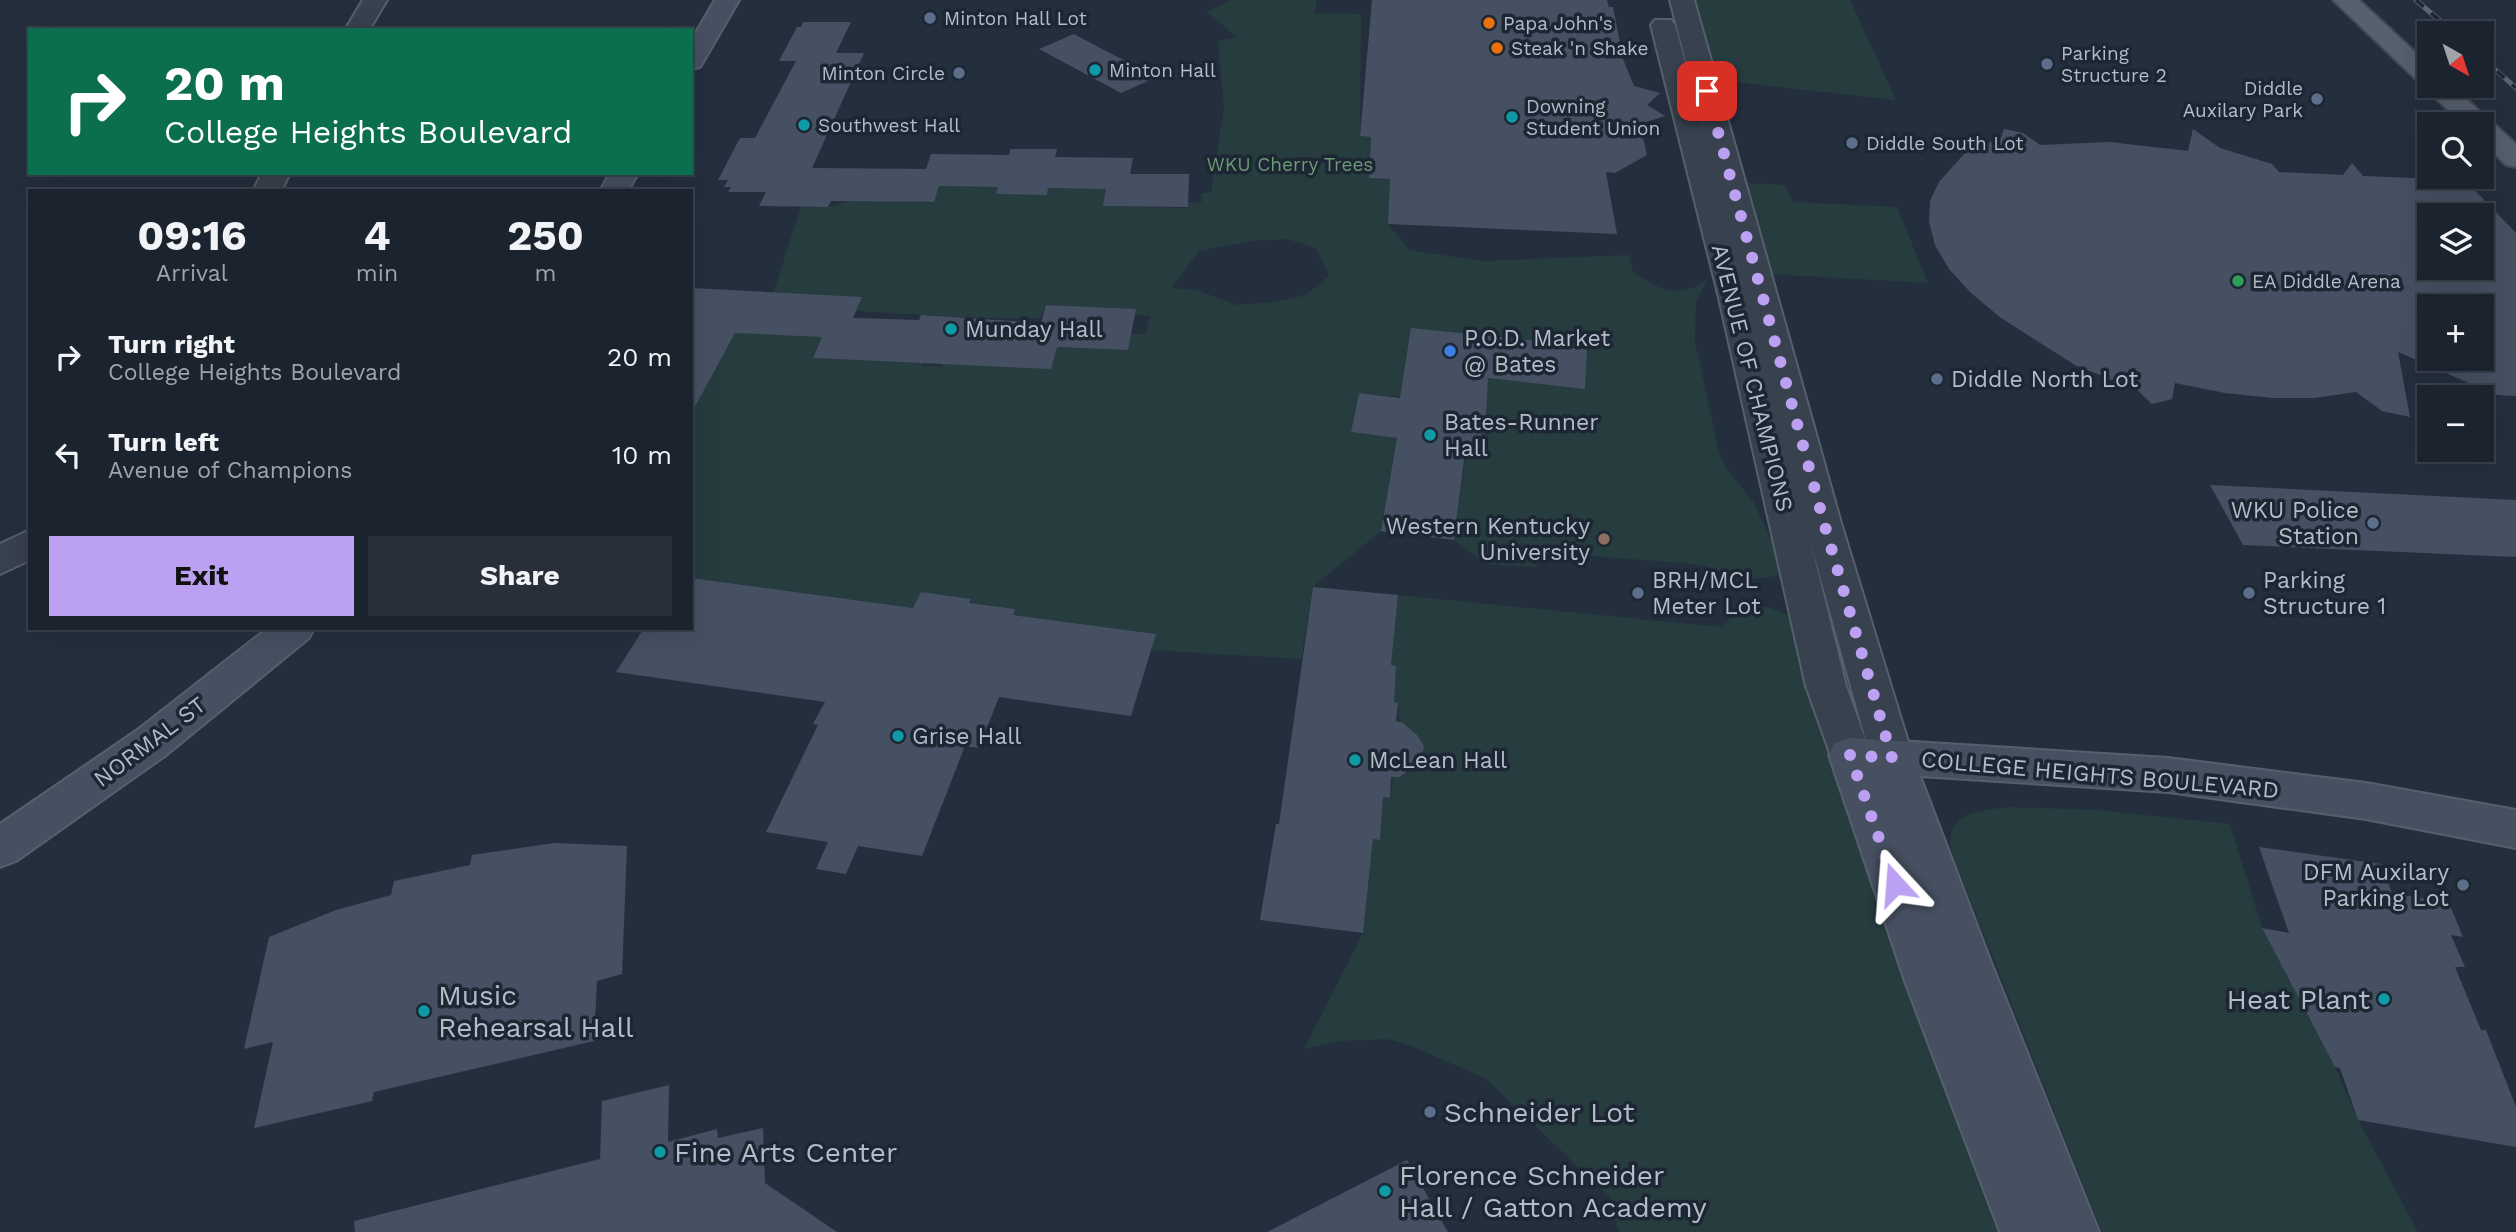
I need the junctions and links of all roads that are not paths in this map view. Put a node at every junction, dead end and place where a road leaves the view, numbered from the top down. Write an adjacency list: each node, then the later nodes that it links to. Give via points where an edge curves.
1 (374, 0): 6 (street)
2 (727, 0): 7 (street)
3 (1657, 0): 16 (street, AVENUE OF CHAMPIONS, via 1826,686)
4 (1682, 0): 16 (street, AVENUE OF CHAMPIONS, via 1824,523)
5 (2345, 0): 8 (main road)
6 (358, 28)
7 (693, 59)
8 (2417, 67)
9 (2450, 98): 10 (main road)
10 (2465, 112)
11 (2494, 139): 12 (main road)
12 (2516, 159)
13 (28, 544): 14 (street)
14 (0, 561)
15 (292, 630): 18 (street, NORMAL ST, via 150,743)
16 (1871, 757): 17 (street, COLLEGE HEIGHTS BOULEVARD, via 2216,781 2366,801); 19 (street, via 1930,984); 20 (street, COLLEGE HEIGHTS BOULEVARD, via 1968,965)
17 (2516, 829)
18 (0, 848)
19 (2027, 1232)
20 (2073, 1232)

